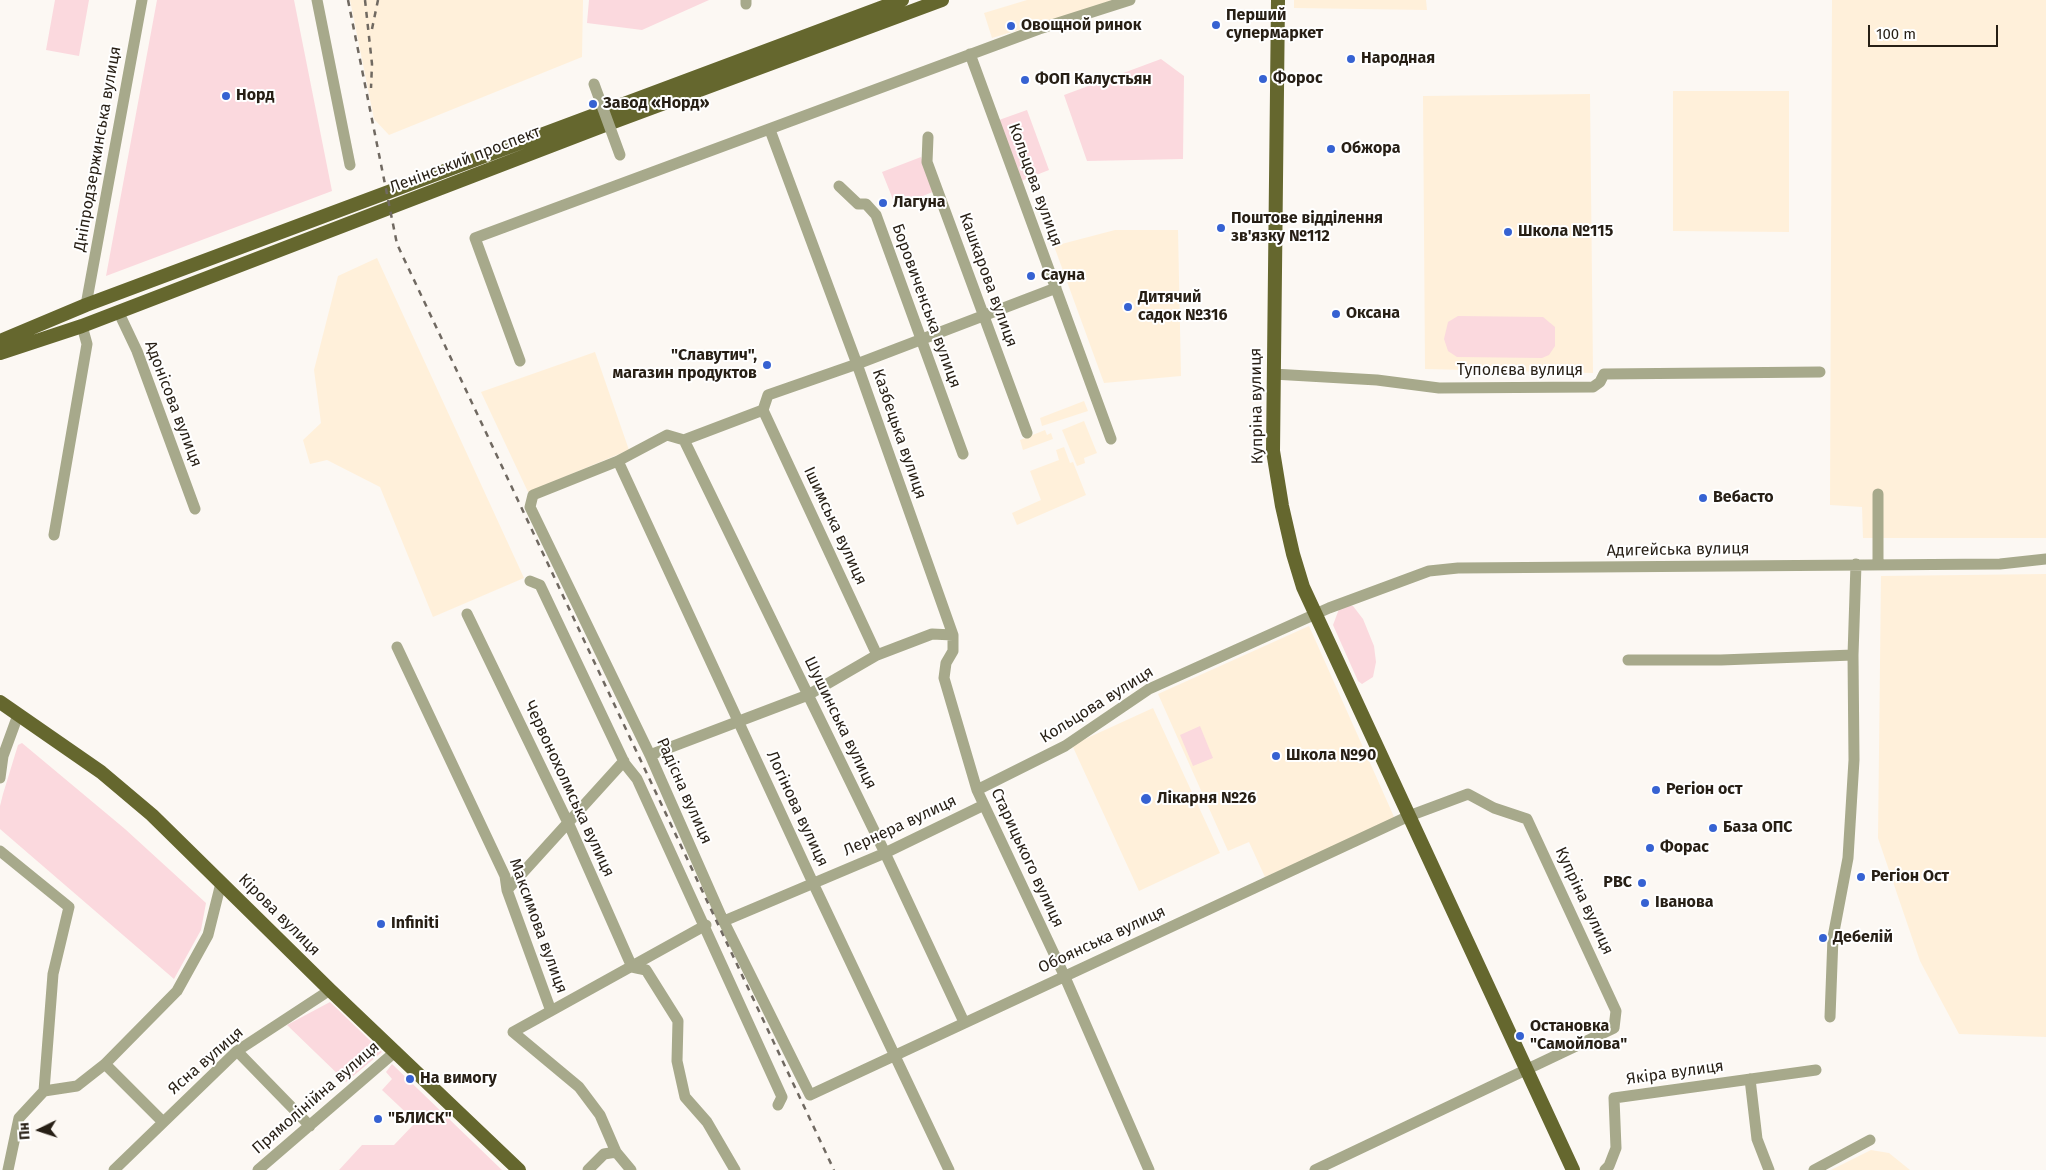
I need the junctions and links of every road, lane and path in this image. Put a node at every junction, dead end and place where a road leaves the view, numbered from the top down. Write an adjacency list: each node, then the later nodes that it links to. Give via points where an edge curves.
1 (142, 0): 15 (street, Дніпродзержинська вулиця)
2 (317, 0): 12 (street)
3 (902, 0): 15 (main road, Ленінський проспект)
4 (942, 0): 16 (main road, Ленінський проспект)
5 (1130, 0): 7 (street)
6 (1278, 0): 26 (main road, Купріна вулиця)
7 (970, 54): 9 (street); 14 (street, Кольцова вулиця)
8 (594, 84): 11 (street, bridge)
9 (770, 130): 23 (street, via 475,238); 24 (street, Казбецька вулиця)
10 (928, 137): 17 (street, Кашкарова вулиця, via 927,162)
11 (620, 155)
12 (350, 165)
13 (838, 186): 20 (street, Боровиченська вулиця, via 858,204 866,204 876,215)
14 (1056, 288): 17 (street); 29 (street, Кольцова вулиця)
15 (89, 304): 18 (main road); 21 (main road, Ленінський проспект)
16 (118, 311): 18 (main road, Ленінський проспект); 34 (street, Адонісова вулиця, via 137,351)
17 (984, 317): 20 (street); 28 (street, Кашкарова вулиця)
18 (98, 320): 19 (main road, Ленінський проспект)
19 (82, 326): 22 (main road, Ленінський проспект); 35 (street, via 87,344)
20 (922, 340): 24 (street); 31 (street, Боровиченська вулиця)
21 (0, 341)
22 (0, 353)
23 (520, 361)
24 (857, 364): 27 (street, via 768,395); 42 (street, Казбецька вулиця)
25 (1820, 372): 26 (street, Туполєва вулиця, via 1604,374 1593,387 1449,388)
26 (1273, 374): 40 (main road, Купріна вулиця, via 1274,451 1282,506 1295,562)
27 (763, 410): 30 (street); 44 (street, Ішимська вулиця)
28 (1027, 433)
29 (1111, 439)
30 (684, 440): 32 (street, via 668,435); 47 (street, Шушинська вулиця)
31 (963, 454)
32 (618, 461): 50 (street, Логінова вулиця); 51 (street, Радісна вулиця, via 533,496 530,507)
33 (1878, 494): 37 (street)
34 (195, 509)
35 (54, 534)
36 (2046, 559): 37 (street, Адигейська вулиця, via 2000,564)
37 (1878, 563): 38 (street, Адигейська вулиця)
38 (1856, 564): 40 (street, Адигейська вулиця, via 1429,570); 45 (street)
39 (530, 581): 52 (street, via 540,585)
40 (1317, 613): 54 (street, Кольцова вулиця, via 1149,689 1065,746); 56 (main road, Купріна вулиця)
41 (467, 614): 57 (street, Червонохолмська вулиця)
42 (953, 635): 44 (street, via 932,634); 54 (street, Старицького вулиця, via 953,650 946,663 944,678)
43 (397, 647): 62 (street, Максимова вулиця, via 505,876)
44 (877, 655): 47 (street)
45 (1853, 655): 46 (street); 69 (street, via 1854,760 1848,858 1833,937)
46 (1628, 660)
47 (808, 695): 50 (street); 59 (street, Шушинська вулиця)
48 (0, 702): 49 (main road, Кірова вулиця)
49 (18, 714): 53 (street, via 3,756); 60 (main road, Кірова вулиця, via 100,772 145,809)
50 (739, 721): 51 (street); 61 (street, Логінова вулиця)
51 (650, 755): 63 (street, Радісна вулиця)
52 (624, 761): 57 (street); 64 (street, via 637,779)
53 (0, 778)
54 (977, 790): 55 (street, Старицького вулиця)
55 (984, 805): 59 (street, Лернера вулиця); 66 (street, Старицького вулиця)
56 (1409, 816): 66 (street, Обоянська вулиця); 75 (main road, Купріна вулиця); 75 (street, Купріна вулиця, via 1468,794 1494,808 1527,819 1616,1011 1614,1028)
57 (568, 823): 62 (street); 65 (street, Червонохолмська вулиця)
58 (0, 851): 78 (street, via 69,907 53,974)
59 (885, 853): 61 (street, Лернера вулиця); 70 (street, Шушинська вулиця)
60 (221, 882): 67 (main road, Кірова вулиця); 74 (street, via 208,935 176,991)
61 (813, 883): 63 (street, Лернера вулиця); 73 (street, Логінова вулиця)
62 (507, 890): 68 (street, Максимова вулиця)
63 (722, 919): 79 (street, Радісна вулиця)
64 (706, 925): 65 (street); 80 (street, via 782,1096)
65 (632, 966): 68 (street); 91 (street, via 646,970 678,1021 678,1061 685,1097 707,1122)
66 (1064, 975): 70 (street, Обоянська вулиця); 93 (street, Старицького вулиця)
67 (330, 990): 71 (street, Ясна вулиця); 72 (main road, Кірова вулиця)
68 (551, 1011): 84 (street, Максимова вулиця, via 514,1032 579,1087 600,1115)
69 (1830, 1017)
70 (964, 1022): 73 (street, Обоянська вулиця)
71 (237, 1051): 81 (street, Ясна вулиця); 82 (street)
72 (396, 1052): 82 (street, Прямолінійна вулиця); 88 (main road, Кірова вулиця)
73 (895, 1054): 79 (street, Обоянська вулиця); 92 (street, Логінова вулиця)
74 (105, 1064): 78 (street, via 77,1086); 81 (street)
75 (1528, 1070): 94 (street, Купріна вулиця); 95 (main road, Купріна вулиця)
76 (1816, 1070): 77 (street, Якіра вулиця)
77 (1750, 1079): 96 (street, Якіра вулиця, via 1614,1098 1616,1148); 97 (street, via 1757,1139)
78 (44, 1091): 85 (street, via 19,1118)
79 (810, 1095)
80 (778, 1105)
81 (163, 1122): 86 (street, Ясна вулиця)
82 (310, 1126): 87 (street, Прямолінійна вулиця)
83 (1870, 1140): 98 (street)
84 (616, 1152): 89 (street, via 604,1154); 90 (street, Максимова вулиця)
85 (8, 1170)
86 (114, 1170)
87 (258, 1170)
88 (520, 1170)
89 (588, 1170)
90 (631, 1170)
91 (735, 1170)
92 (949, 1170)
93 (1150, 1170)
94 (1315, 1170)
95 (1574, 1170)
96 (1606, 1170)
97 (1769, 1170)
98 (1814, 1170)

